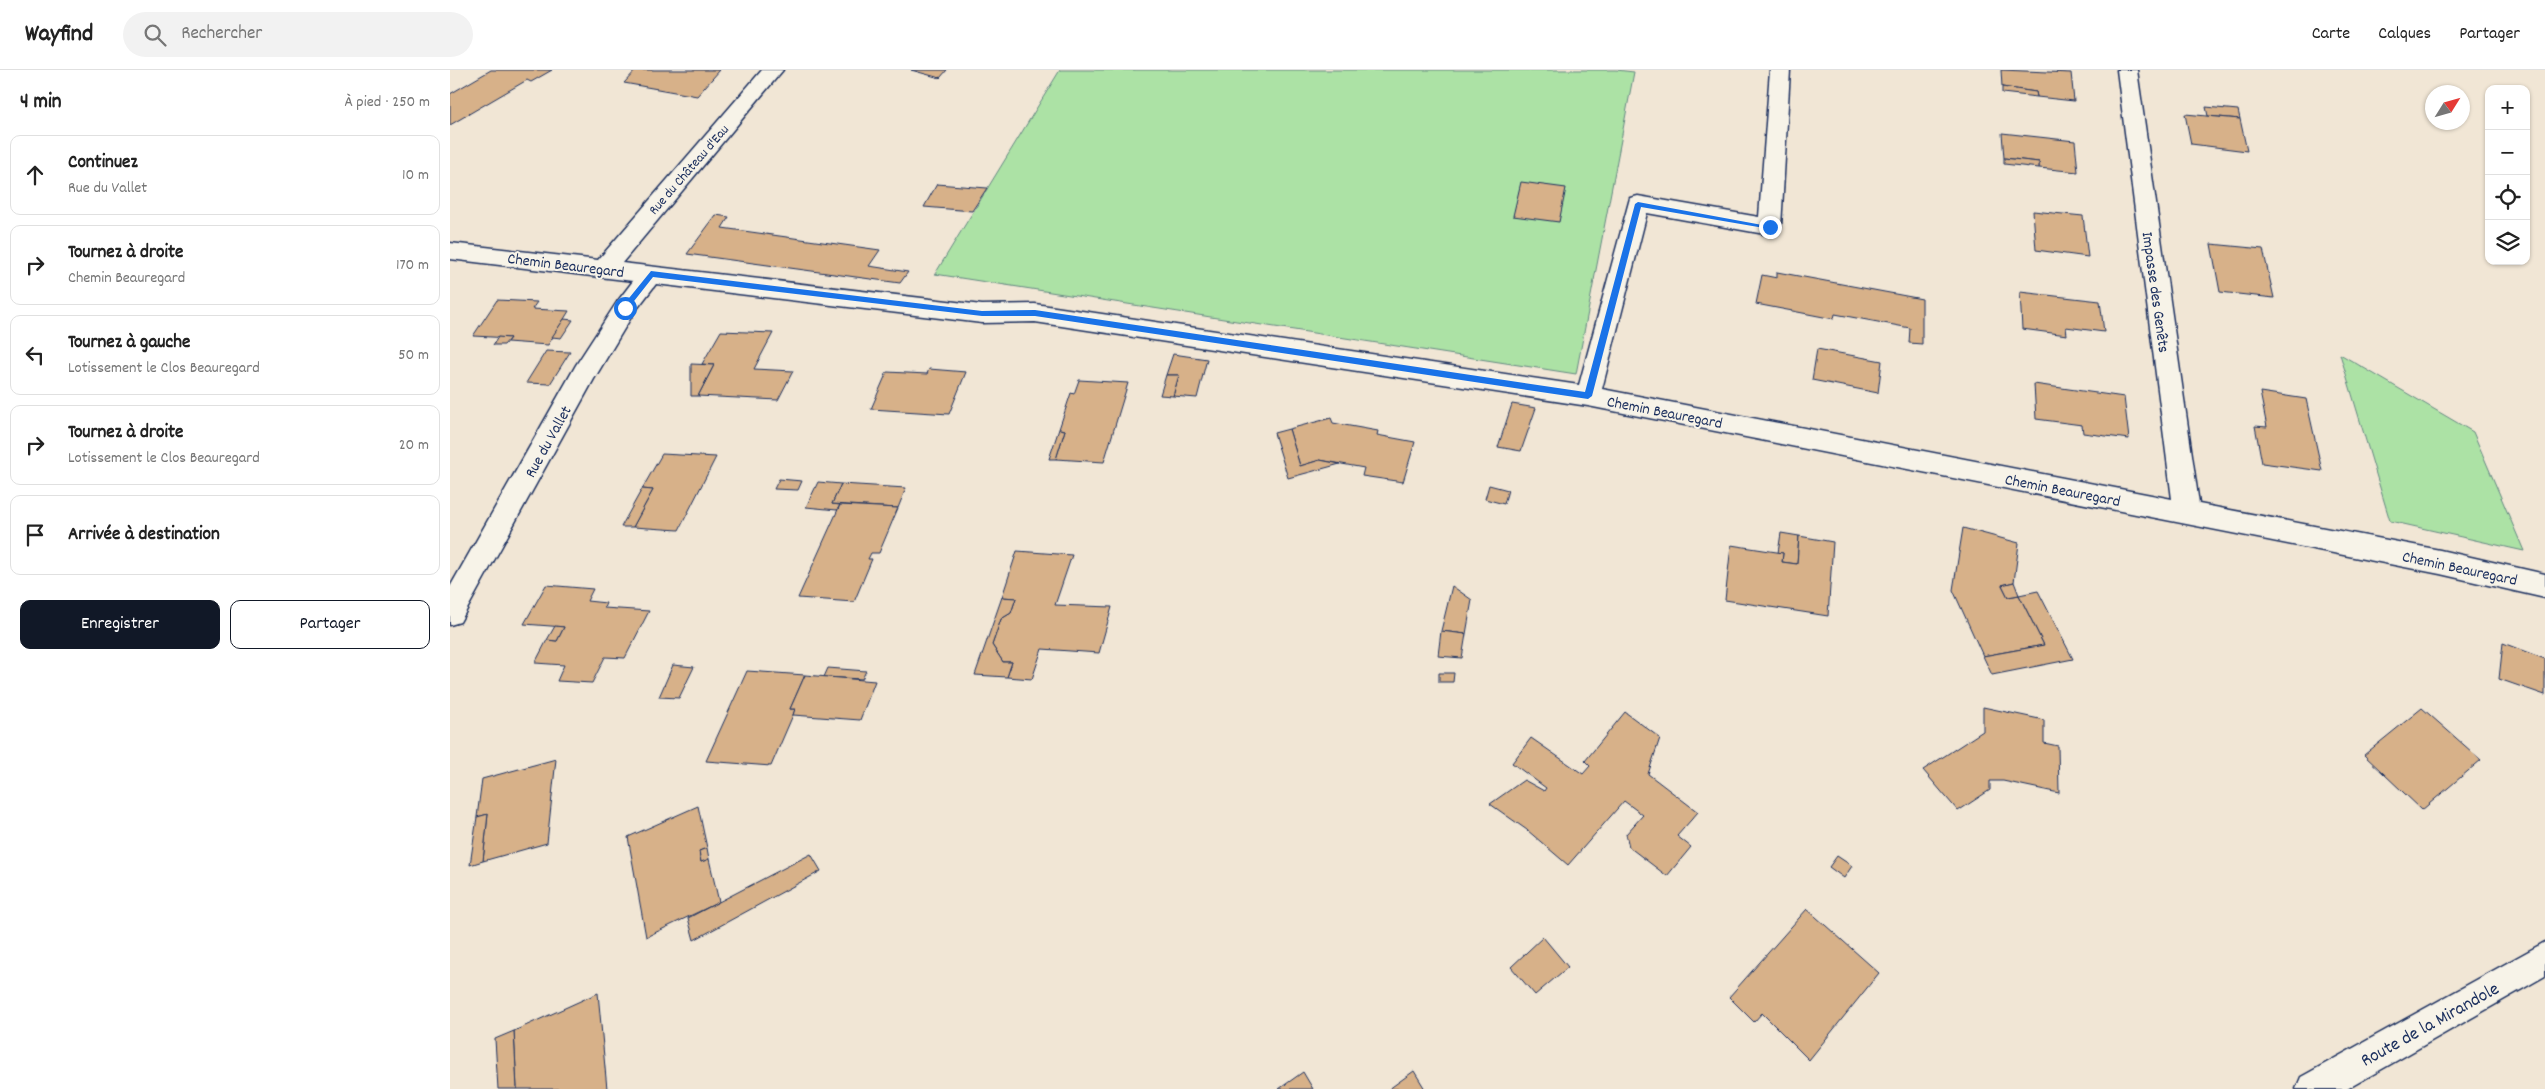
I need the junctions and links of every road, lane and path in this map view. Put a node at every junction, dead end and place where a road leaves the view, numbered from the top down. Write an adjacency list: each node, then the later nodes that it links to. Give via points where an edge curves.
1 (773, 70): 5 (street, Rue du Château d'Eau)
2 (1780, 70): 7 (street, via 1770,227 1638,204)
3 (2127, 70): 8 (street, Impasse des Genêts)
4 (450, 251): 5 (street, Chemin Beauregard)
5 (604, 268): 6 (street, Chemin Beauregard)
6 (651, 274): 7 (street, Chemin Beauregard, via 982,314 1035,313); 10 (street, Rue du Vallet, via 625,308 585,372)
7 (1588, 396): 8 (street, Chemin Beauregard)
8 (2187, 513): 9 (street, Chemin Beauregard, via 2440,562)
9 (2545, 586)
10 (450, 614)
11 (2545, 958): 12 (street, Route de la Mirandole)
12 (2313, 1089)

